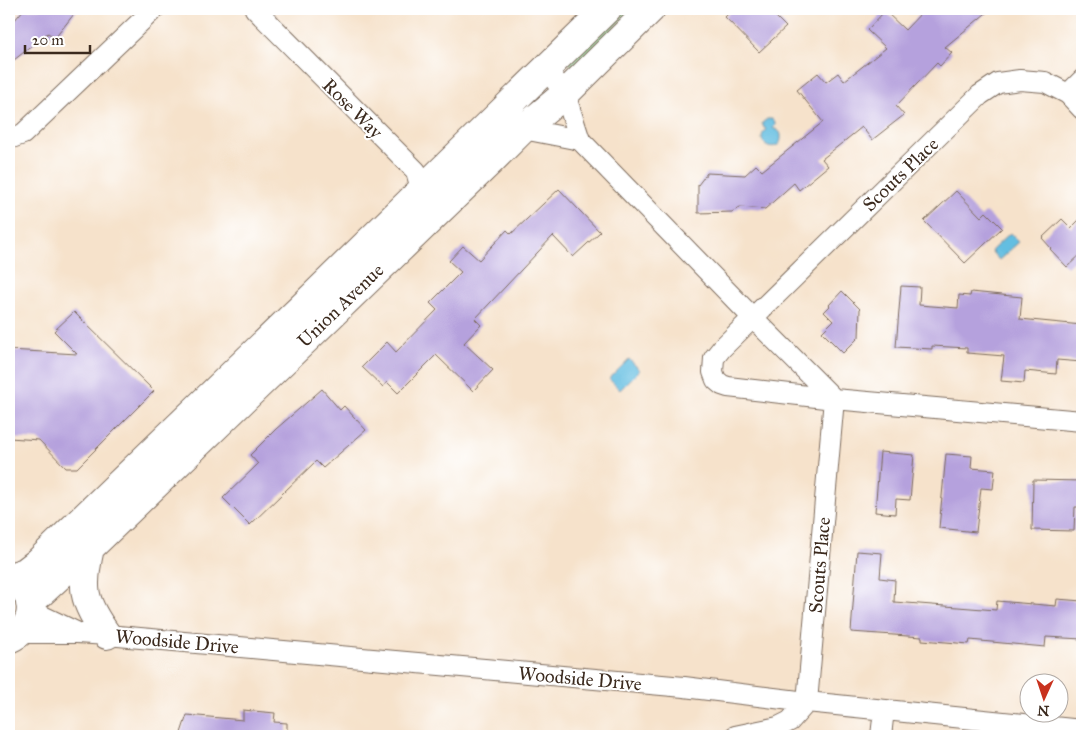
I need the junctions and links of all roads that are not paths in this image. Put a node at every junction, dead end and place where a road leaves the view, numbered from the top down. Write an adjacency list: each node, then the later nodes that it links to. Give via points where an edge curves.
1 (154, 9): 12 (street, via 23,134)
2 (255, 9): 14 (street, Rose Way, via 416,171)
3 (607, 9): 5 (street, Union Avenue)
4 (651, 9): 7 (street, Union Avenue)
5 (546, 68): 7 (street); 9 (street, Union Avenue)
6 (1082, 80): 8 (street)
7 (565, 94): 11 (street, Union Avenue); 13 (street)
8 (1068, 94): 10 (street, Scouts Place); 16 (street, Scouts Place, via 1045,82 1020,80 998,83 980,95)
9 (504, 109): 11 (street); 14 (street, Union Avenue)
10 (1082, 109)
11 (523, 129): 13 (street); 15 (street, Union Avenue)
12 (9, 139)
13 (580, 140): 16 (street)
14 (422, 191): 15 (street, Rose Way); 19 (street, Union Avenue)
15 (430, 219): 19 (street, Union Avenue)
16 (753, 318): 17 (street); 17 (street, Scouts Place, via 714,358 716,380 728,387)
17 (834, 399): 18 (street, Scouts Place); 23 (street, Scouts Place)
18 (1082, 421)
19 (82, 538): 20 (street, Union Avenue, via 25,572); 21 (street, Union Avenue); 22 (street, via 85,595 92,614)
20 (9, 577): 21 (street, via 27,594)
21 (22, 621): 22 (street, Woodside Drive, via 78,633)
22 (107, 635): 23 (street, Woodside Drive, via 684,687)
23 (807, 702): 24 (street, Woodside Drive); 26 (street, via 790,721 778,727)
24 (884, 710): 25 (street, Woodside Drive); 27 (street)
25 (1082, 730)
26 (735, 736)
27 (881, 736)

